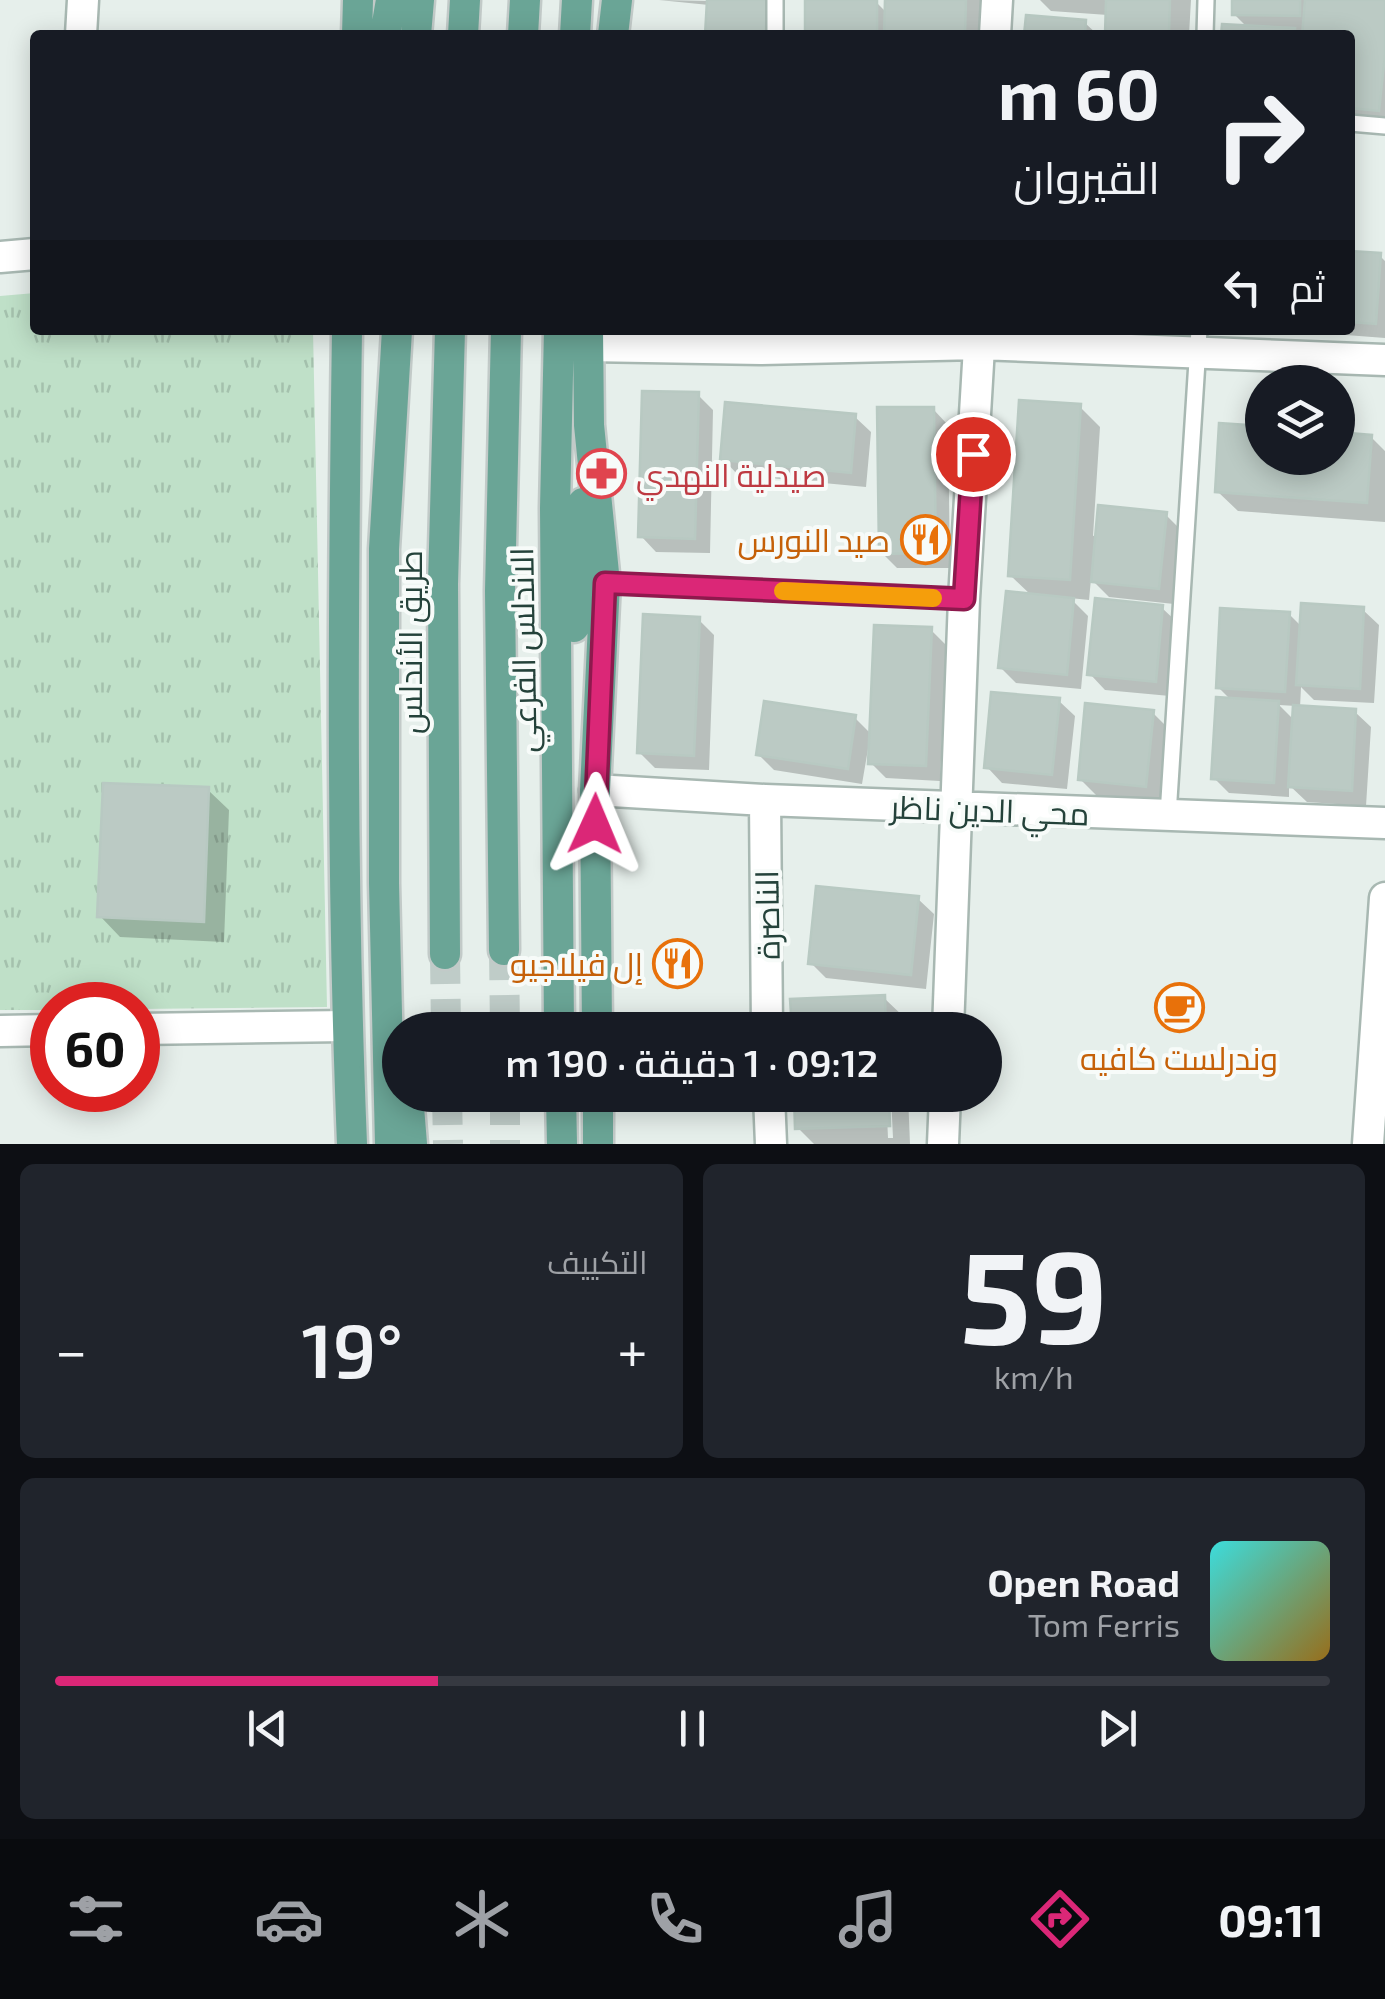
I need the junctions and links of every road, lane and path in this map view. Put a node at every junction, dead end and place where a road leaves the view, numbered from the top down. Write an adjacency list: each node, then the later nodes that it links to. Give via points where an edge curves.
1 (82, 0): 13 (street)
2 (358, 0): 14 (main road)
3 (391, 0): 15 (main road)
4 (419, 0): 16 (main road)
5 (465, 0): 17 (main road)
6 (525, 0): 18 (main road)
7 (577, 0): 19 (main road)
8 (594, 0): 20 (main road)
9 (617, 0): 21 (main road)
10 (775, 0): 22 (lane)
11 (997, 0): 23 (street)
12 (1206, 0): 24 (lane)
13 (81, 30)
14 (357, 30)
15 (386, 30)
16 (416, 30)
17 (462, 30)
18 (523, 30)
19 (575, 30)
20 (594, 30)
21 (614, 30)
22 (775, 30)
23 (995, 30)
24 (1205, 30)
25 (1355, 124): 26 (lane)
26 (1385, 126)
27 (30, 254): 28 (street)
28 (0, 257)
29 (348, 335): 59 (main road, via 342,633)
30 (397, 335): 48 (main road, via 384,549)
31 (450, 335): 51 (main road, طريق الأندلس)
32 (506, 335): 50 (main road, via 500,590)
33 (559, 335): 45 (main road, الاندلس الفرعي)
34 (979, 337): 36 (street); 37 (street); 41 (street)
35 (588, 338): 36 (street); 39 (main road)
36 (761, 339)
37 (1199, 341): 38 (street); 46 (lane)
38 (1385, 360)
39 (589, 425): 40 (main road); 45 (main road)
40 (605, 583): 41 (lane); 42 (main road)
41 (964, 599): 44 (street)
42 (595, 790): 43 (street, محي الدين ناظر); 56 (main road)
43 (765, 800): 44 (street, محي الدين ناظر); 57 (street, الناصرة)
44 (958, 807): 46 (street, محي الدين ناظر); 58 (street)
45 (559, 814): 52 (main road, الاندلس الفرعي)
46 (1168, 815): 47 (street, محي الدين ناظر)
47 (1385, 824)
48 (384, 883): 53 (main road); 70 (main road)
49 (1385, 898): 77 (street)
50 (504, 950)
51 (444, 954)
52 (557, 969): 54 (main road); 55 (main road, الاندلس الفرعي)
53 (398, 1012)
54 (551, 1012)
55 (558, 1012)
56 (597, 1012)
57 (768, 1012)
58 (949, 1012)
59 (347, 1026): 60 (street); 69 (main road)
60 (160, 1029)
61 (30, 1030): 62 (street)
62 (0, 1031)
63 (409, 1112): 71 (main road)
64 (541, 1112): 72 (main road)
65 (561, 1112): 73 (main road)
66 (598, 1112): 74 (main road)
67 (770, 1112): 75 (street)
68 (944, 1112): 76 (street)
69 (352, 1144)
70 (390, 1144)
71 (412, 1144)
72 (542, 1144)
73 (562, 1144)
74 (598, 1144)
75 (771, 1144)
76 (943, 1144)
77 (1368, 1144)

